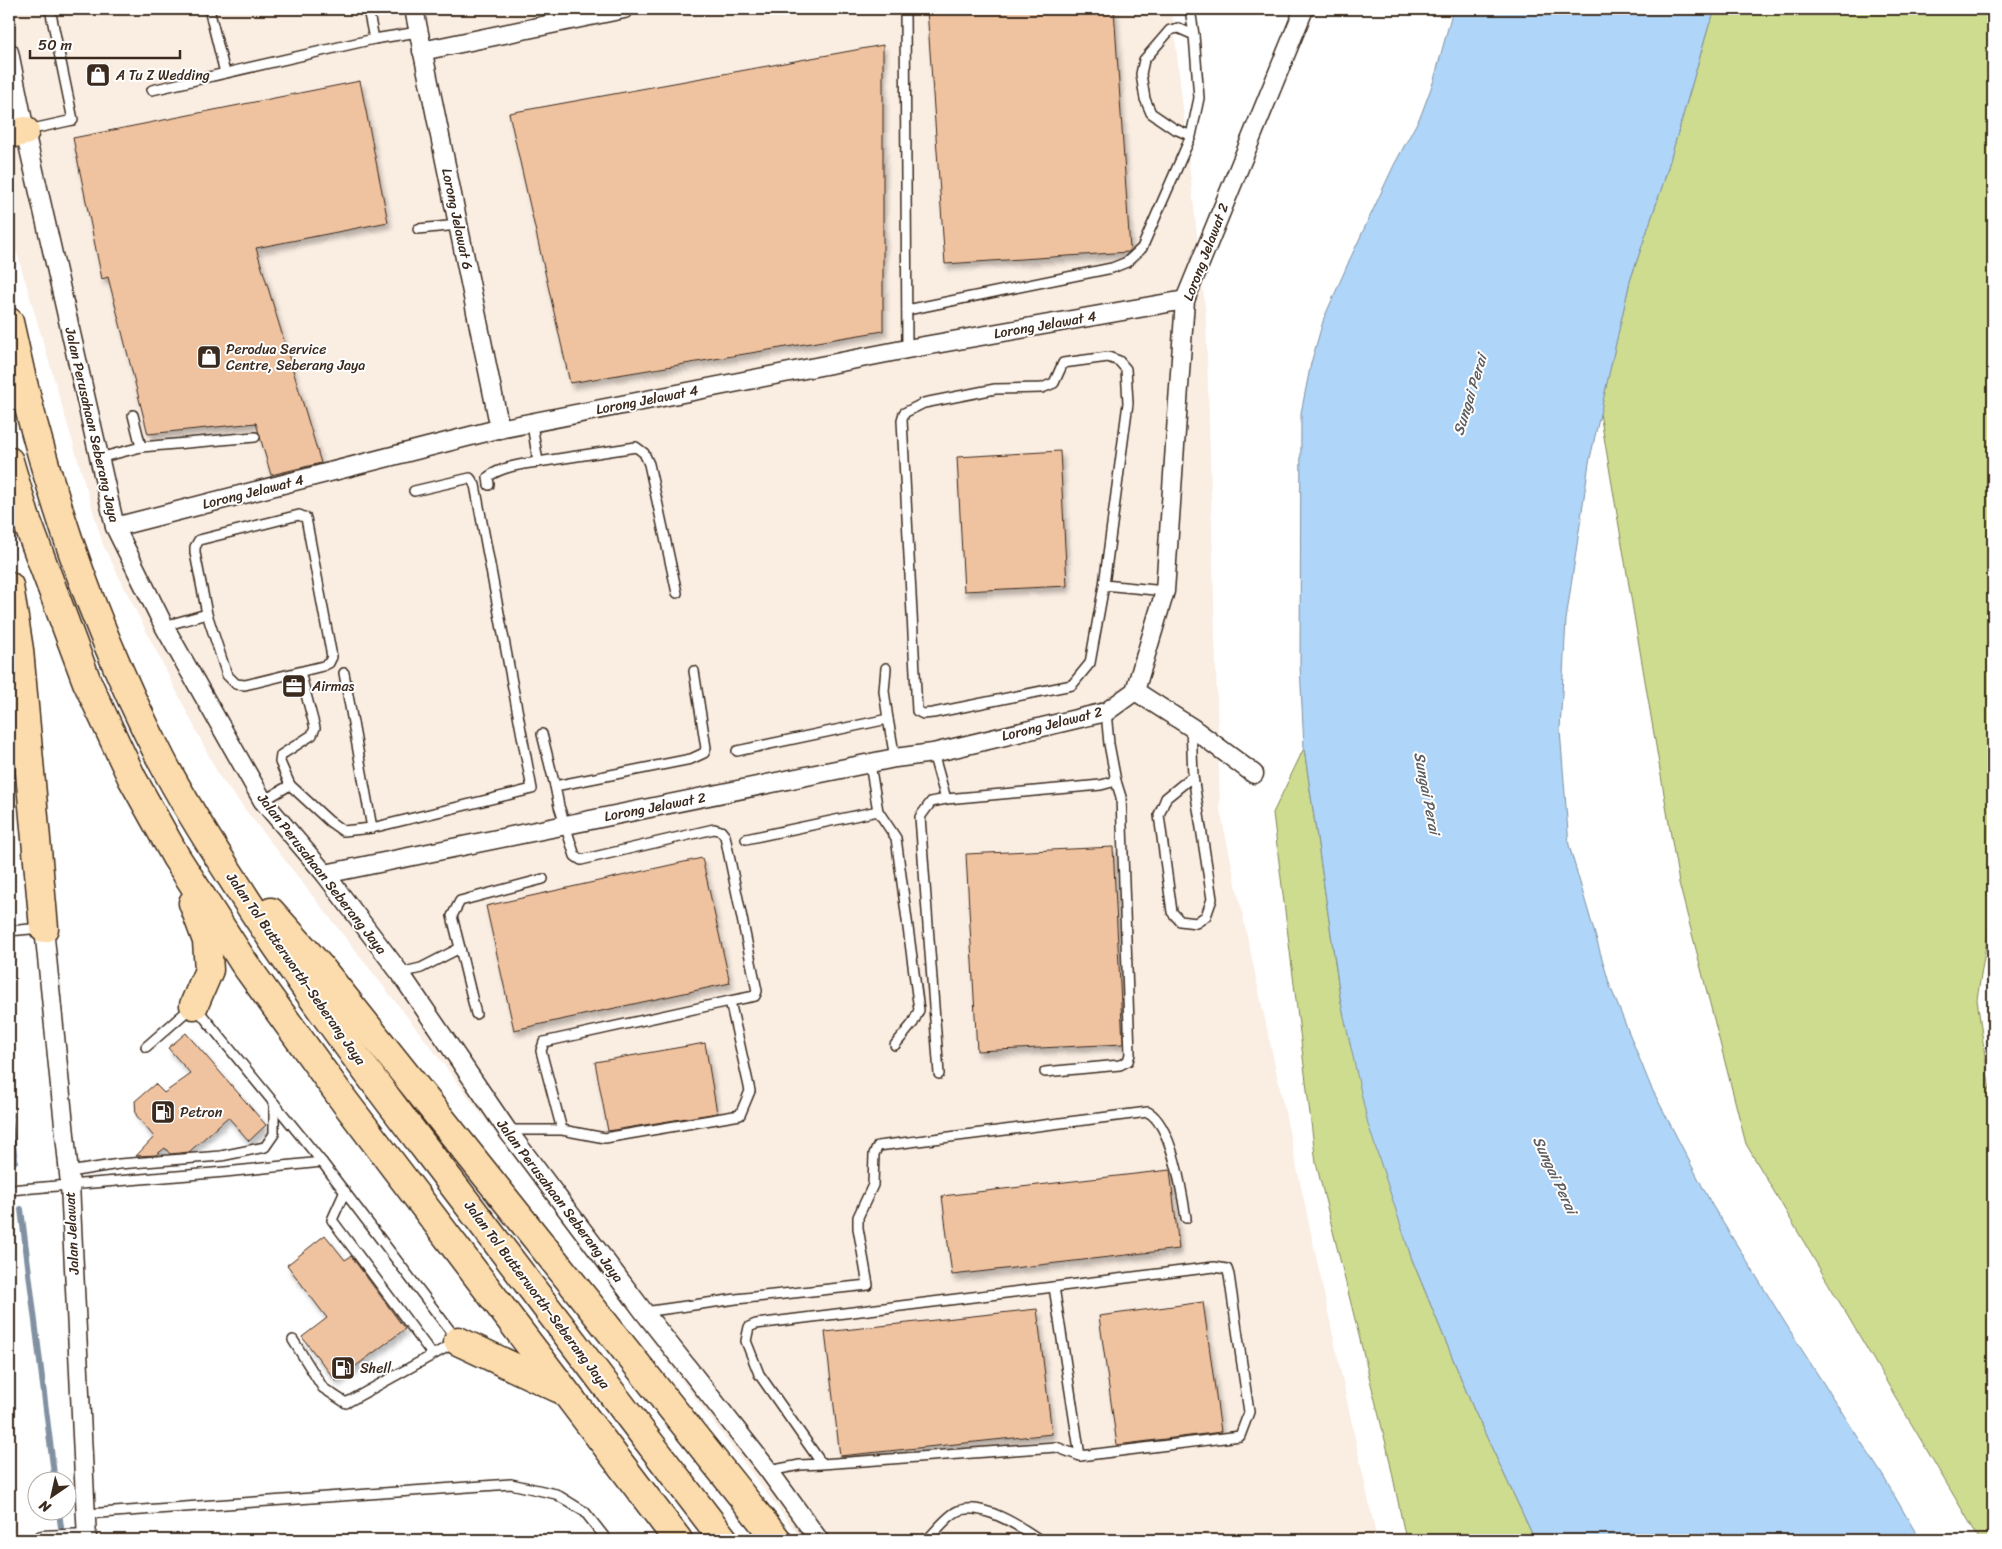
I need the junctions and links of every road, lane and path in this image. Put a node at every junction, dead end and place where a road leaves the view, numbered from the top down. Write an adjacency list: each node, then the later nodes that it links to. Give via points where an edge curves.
1 (50, 9): 16 (lane, via 73,120)
2 (209, 9): 14 (lane)
3 (368, 9): 11 (lane)
4 (414, 9): 9 (street, Lorong Jelawat 6)
5 (624, 9): 12 (street)
6 (905, 9): 21 (lane)
7 (1190, 9): 10 (lane)
8 (1304, 9): 20 (street, Lorong Jelawat 2)
9 (418, 32): 11 (lane); 12 (street, Lorong Jelawat 6)
10 (1194, 35): 17 (lane, via 1199,98); 17 (lane, via 1178,28 1170,30 1144,60 1141,74 1150,112)
11 (374, 40): 14 (lane)
12 (422, 51): 18 (street, Lorong Jelawat 6)
13 (9, 52): 16 (street, Jalan Perusahaan Seberang Jaya)
14 (225, 73): 15 (lane)
15 (152, 90)
16 (17, 132): 29 (street, Jalan Perusahaan Seberang Jaya)
17 (1191, 136): 21 (lane, via 1142,248 1127,262 1112,268)
18 (458, 225): 19 (lane); 26 (street, Lorong Jelawat 6)
19 (418, 229)
20 (1185, 300): 23 (street, Lorong Jelawat 4); 37 (street, Lorong Jelawat 2)
21 (907, 310): 23 (lane)
22 (9, 322): 64 (highway, Jalan Tol Butterworth–Seberang Jaya, via 44,464 77,564 117,667 163,762)
23 (907, 349): 25 (street, Lorong Jelawat 4)
24 (133, 415): 28 (lane)
25 (532, 424): 26 (street, Lorong Jelawat 4); 31 (lane)
26 (500, 429): 34 (street, Lorong Jelawat 4)
27 (255, 437): 28 (lane)
28 (141, 448): 29 (lane)
29 (99, 458): 34 (street, Jalan Perusahaan Seberang Jaya)
30 (9, 461): 66 (highway, via 25,516 87,682 132,778)
31 (538, 462): 32 (lane, via 494,472 488,477); 38 (lane, via 636,447 644,453)
32 (489, 485)
33 (414, 491): 63 (lane, via 470,478 475,486 532,789)
34 (115, 527): 40 (street, Jalan Perusahaan Seberang Jaya)
35 (1104, 585): 35 (lane, via 1090,663 1072,685 933,713 917,711 904,413 924,403 995,389 1042,388 1054,383 1063,363 1108,357 1119,361 1126,369 1128,403); 37 (lane)
36 (9, 586): 69 (highway, via 19,650)
37 (1165, 591): 45 (street, Lorong Jelawat 2)
38 (676, 593)
39 (207, 614): 40 (lane); 43 (lane, via 226,675 236,684); 43 (lane, via 195,553 199,540 299,515 306,518 332,657 330,663)
40 (164, 626): 60 (street, Jalan Perusahaan Seberang Jaya)
41 (886, 668): 47 (lane, via 884,691)
42 (694, 671): 58 (lane, via 706,748 704,753)
43 (300, 672): 57 (lane, via 315,728 312,735 281,755 280,762)
44 (344, 674): 63 (lane)
45 (1135, 691): 46 (street, Lorong Jelawat 2); 48 (street)
46 (1106, 712): 51 (street, Lorong Jelawat 2); 56 (lane)
47 (888, 719): 50 (lane); 52 (lane)
48 (1190, 727): 54 (street); 55 (lane)
49 (542, 734): 58 (lane)
50 (737, 751)
51 (933, 753): 52 (street, Lorong Jelawat 2); 59 (lane)
52 (895, 758): 53 (street, Lorong Jelawat 2)
53 (870, 764): 61 (lane); 62 (street, Lorong Jelawat 2)
54 (1254, 774)
55 (1193, 776): 55 (lane, via 1212,899 1206,916 1196,924 1180,921 1172,912 1159,815 1166,798)
56 (1116, 781): 59 (lane); 78 (lane, via 1121,797 1130,1054 1128,1061 1120,1065)
57 (290, 784): 60 (lane); 63 (lane, via 344,831)
58 (554, 786): 62 (lane)
59 (946, 799): 79 (lane, via 931,802 920,817)
60 (263, 801): 67 (street, Jalan Perusahaan Seberang Jaya)
61 (878, 811): 65 (lane); 76 (lane, via 896,838 919,1010)
62 (566, 825): 67 (street, Lorong Jelawat 2); 73 (lane, via 575,856 581,860 714,829 721,831 725,836 757,991 755,996)
63 (372, 828)
64 (204, 836): 102 (highway, Jalan Tol Butterworth–Seberang Jaya, via 271,939 375,1082); 103 (highway, via 319,966)
65 (746, 839)
66 (176, 857): 74 (highway, via 207,941 208,970); 93 (highway, via 244,963 344,1102)
67 (325, 874): 72 (street, Jalan Perusahaan Seberang Jaya)
68 (543, 879): 71 (lane, via 460,901 452,916)
69 (44, 928): 70 (lane); 84 (street, Jalan Jelawat)
70 (9, 932)
71 (460, 948): 72 (lane, via 421,968); 75 (lane)
72 (400, 973): 81 (street, Jalan Perusahaan Seberang Jaya)
73 (730, 1001): 82 (lane, via 544,1042 541,1052); 82 (lane, via 750,1091 740,1115 606,1138)
74 (194, 1005): 77 (lane); 80 (lane)
75 (476, 1014)
76 (895, 1045)
77 (146, 1047)
78 (1044, 1072)
79 (939, 1074)
80 (274, 1103): 83 (lane); 84 (lane, via 274,1134 265,1147 221,1156 119,1164)
81 (507, 1130): 82 (lane); 89 (street, Jalan Perusahaan Seberang Jaya)
82 (562, 1130)
83 (322, 1162): 84 (lane, via 225,1172); 86 (lane)
84 (69, 1178): 85 (lane); 97 (street, Jalan Jelawat)
85 (9, 1190)
86 (345, 1191): 91 (lane); 92 (lane, via 332,1220)
87 (1186, 1218): 89 (lane, via 1177,1168 1159,1122 1148,1112 878,1146 874,1154 873,1186 858,1217 868,1285)
88 (1054, 1287): 94 (lane); 94 (lane, via 1214,1267 1227,1269 1229,1275 1249,1412 1240,1436); 95 (lane, via 749,1327 746,1341 759,1374)
89 (644, 1312): 96 (street, Jalan Perusahaan Seberang Jaya)
90 (293, 1340): 92 (lane, via 323,1388 346,1403)
91 (458, 1341): 92 (lane); 93 (highway)
92 (432, 1354)
93 (562, 1390): 101 (highway)
94 (1080, 1456): 95 (lane, via 1056,1447)
95 (822, 1464): 96 (lane)
96 (769, 1471): 104 (street, Jalan Perusahaan Seberang Jaya)
97 (86, 1514): 98 (street, Jalan Jelawat); 100 (lane, via 511,1484 556,1494 585,1512)
98 (87, 1539): 99 (street)
99 (42, 1540)
100 (607, 1540)
101 (678, 1540)
102 (724, 1540)
103 (777, 1540)
104 (819, 1540)
105 (927, 1540): 106 (lane, via 957,1511 976,1508 1018,1525)
106 (1040, 1540)

